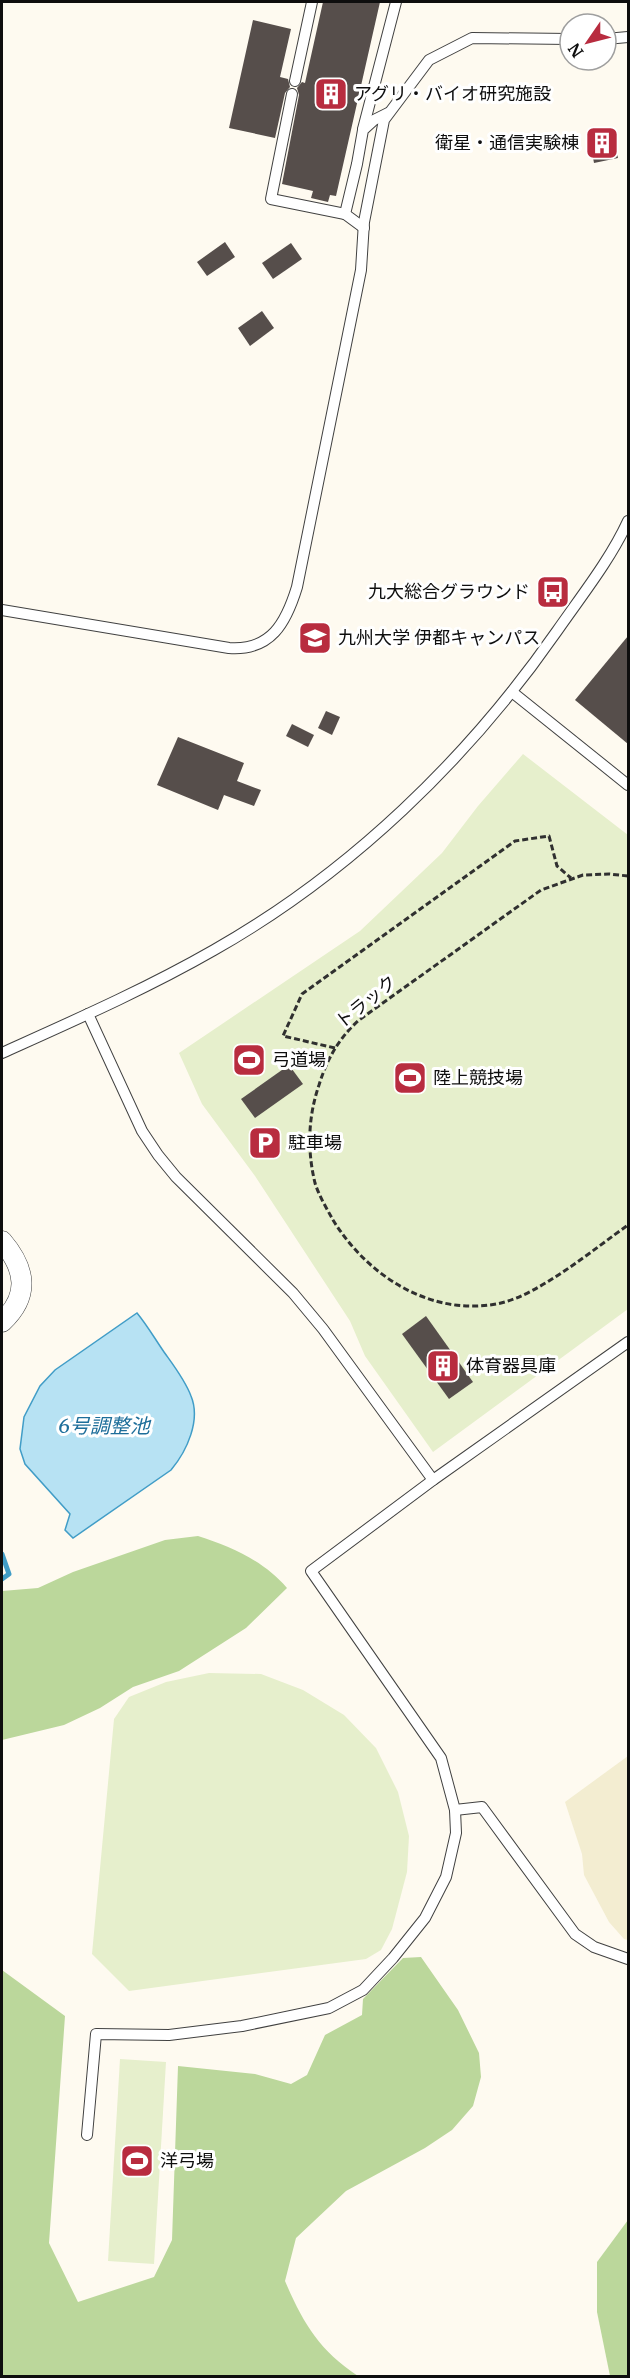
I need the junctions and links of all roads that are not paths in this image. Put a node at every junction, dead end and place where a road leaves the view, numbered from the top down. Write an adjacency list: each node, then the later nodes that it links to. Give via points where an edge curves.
1 (312, 2): 4 (lane)
2 (396, 2): 7 (lane)
3 (558, 39): 6 (lane, via 472,38 429,60)
4 (295, 81)
5 (292, 94): 8 (lane, via 272,199)
6 (389, 113): 7 (lane); 9 (lane, via 384,120)
7 (363, 130): 8 (lane)
8 (345, 214): 9 (lane)
9 (363, 228): 13 (lane, via 361,270 297,587 283,623 272,635 246,649 229,648)
10 (628, 521): 11 (lane)
11 (618, 543): 12 (lane); 14 (lane)
12 (628, 549)
13 (2, 610)
14 (512, 692): 15 (lane); 16 (lane, via 437,776 339,864 222,945)
15 (628, 785)
16 (88, 1014): 17 (lane); 21 (lane, via 142,1131 158,1155 324,1329)
17 (2, 1053)
18 (2, 1241): 19 (street, via 12,1253 22,1283 13,1312)
19 (2, 1322)
20 (628, 1342): 21 (lane)
21 (433, 1480): 22 (lane, via 311,1571 441,1758)
22 (455, 1810): 23 (lane, via 482,1807 575,1934 594,1947); 24 (lane, via 456,1833 446,1877 424,1918 363,1990 329,2008 242,2026 169,2035 96,2034)
23 (628, 1959)
24 (87, 2135)

